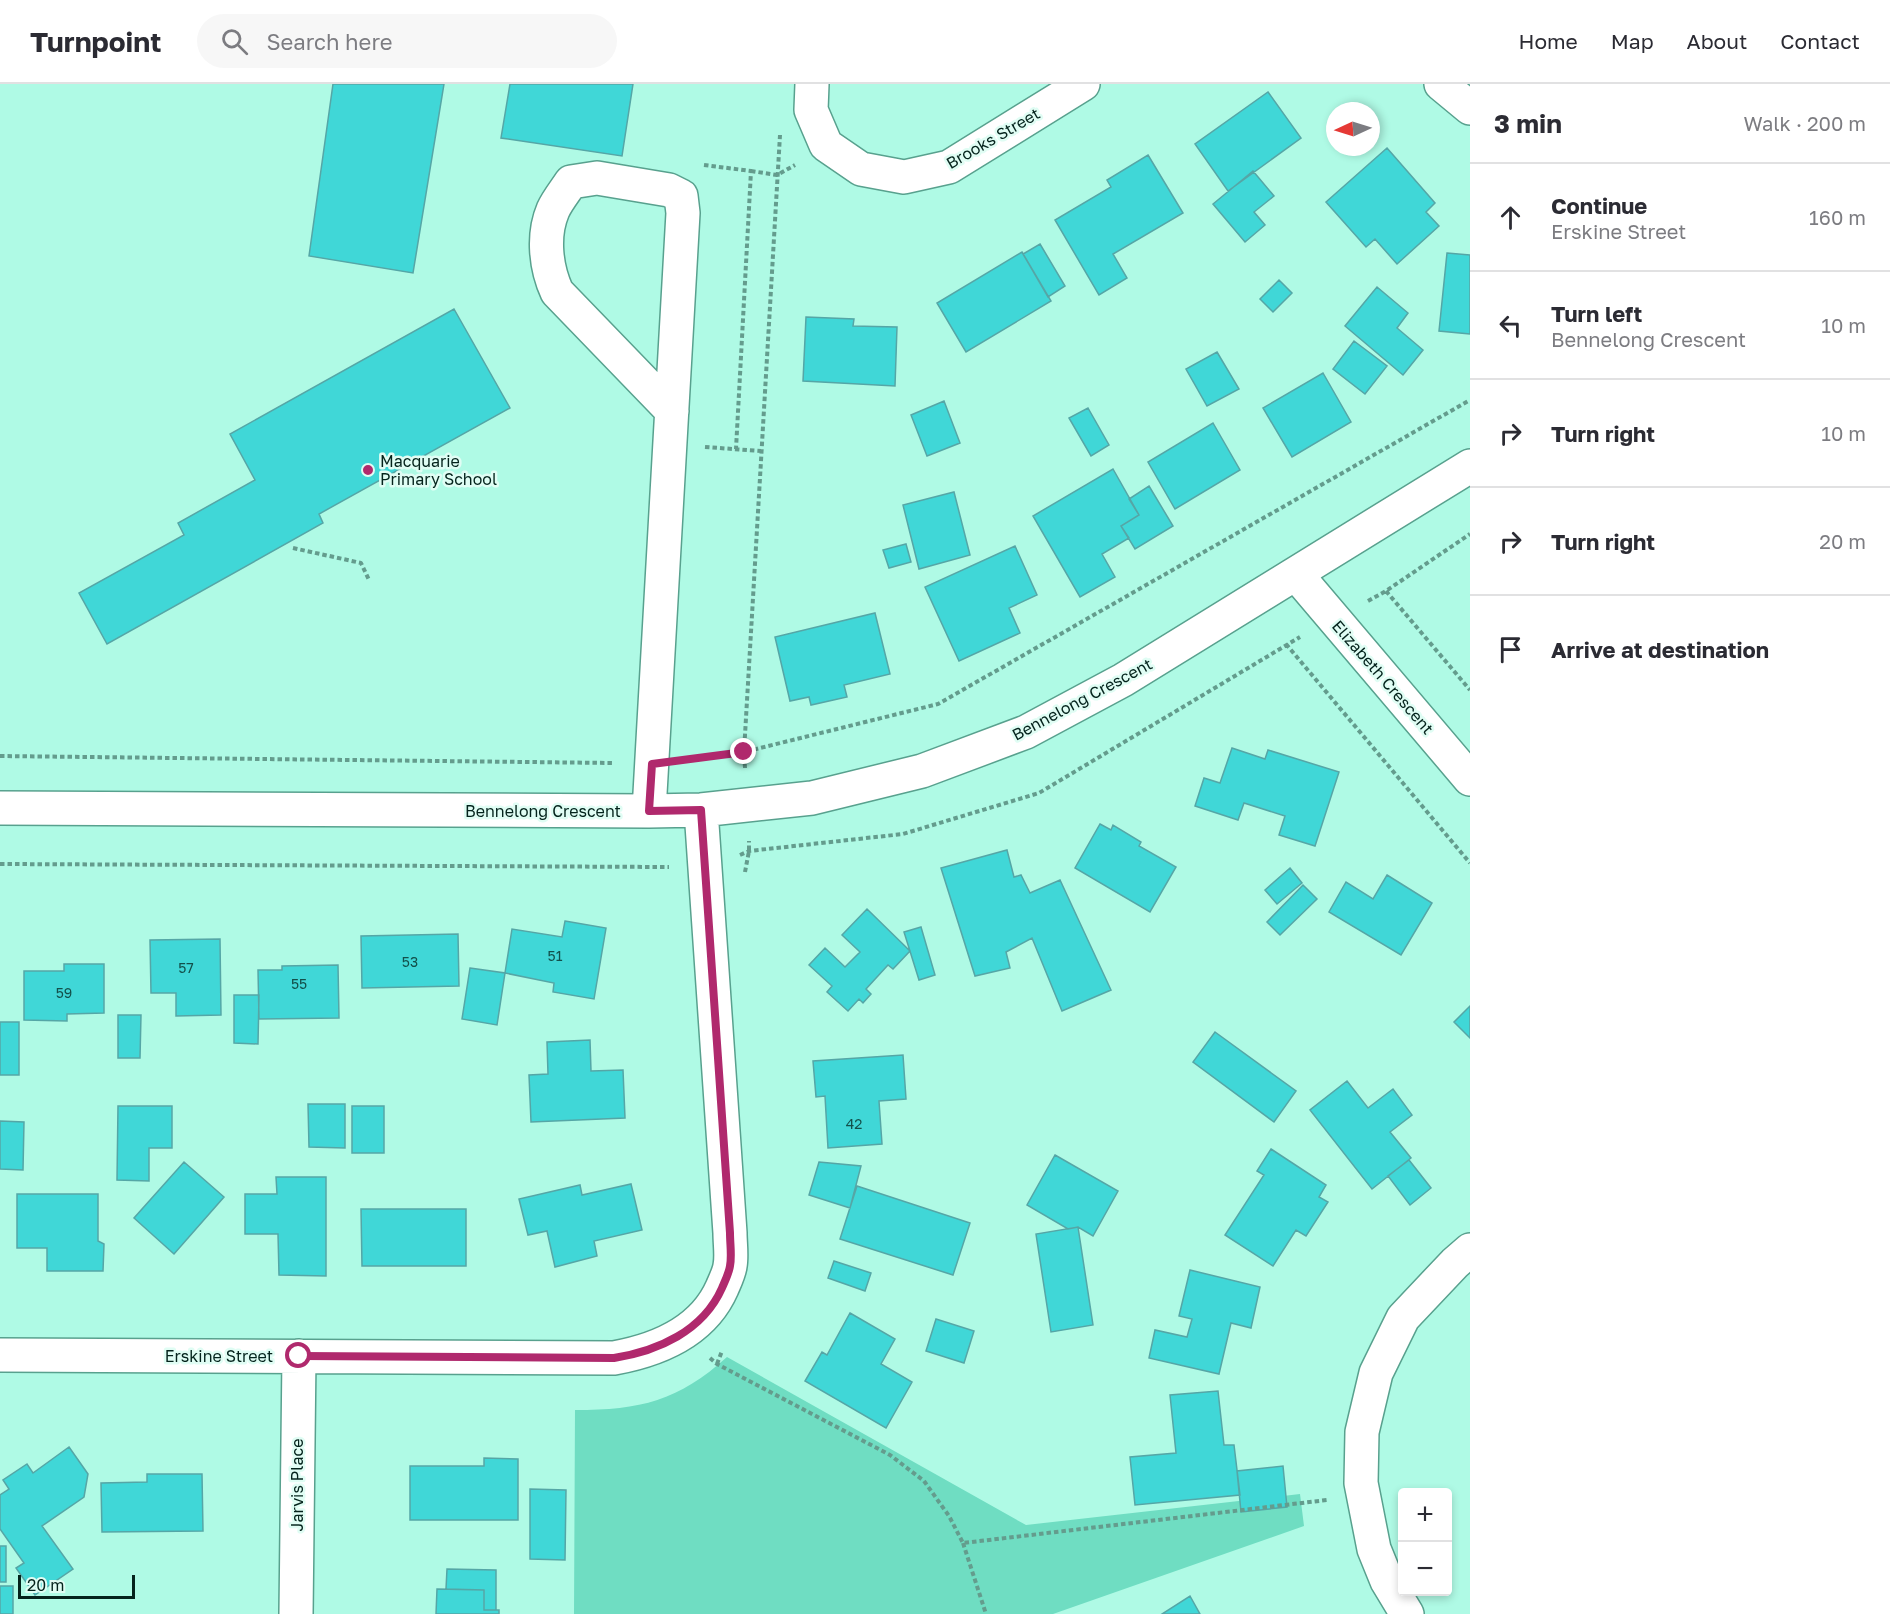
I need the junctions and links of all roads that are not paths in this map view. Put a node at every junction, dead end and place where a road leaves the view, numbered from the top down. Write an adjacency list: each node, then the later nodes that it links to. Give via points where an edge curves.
1 (812, 84): 2 (street, Brooks Street, via 811,110 826,145 861,169 904,177 949,167)
2 (1083, 84)
3 (1441, 84): 4 (street)
4 (1470, 108)
5 (672, 411): 5 (street, via 681,196 669,190 597,178 570,182 553,211 547,239 549,274 557,292); 11 (street)
6 (1470, 466): 7 (street, Bennelong Crescent)
7 (1296, 574): 8 (street, Elizabeth Crescent); 10 (street, Bennelong Crescent, via 1123,680 1026,732 922,771 812,798)
8 (1470, 779)
9 (0, 808): 11 (street, Bennelong Crescent)
10 (701, 810): 11 (street, Bennelong Crescent); 14 (street, Erskine Street, via 730,1233 730,1268 705,1316 674,1340 614,1358)
11 (649, 811)
12 (1470, 1250): 16 (street, via 1403,1318 1376,1373 1362,1432 1361,1483 1374,1549)
13 (0, 1355): 14 (street, Erskine Street)
14 (299, 1356): 15 (street, Jarvis Place)
15 (296, 1614)
16 (1407, 1614)

